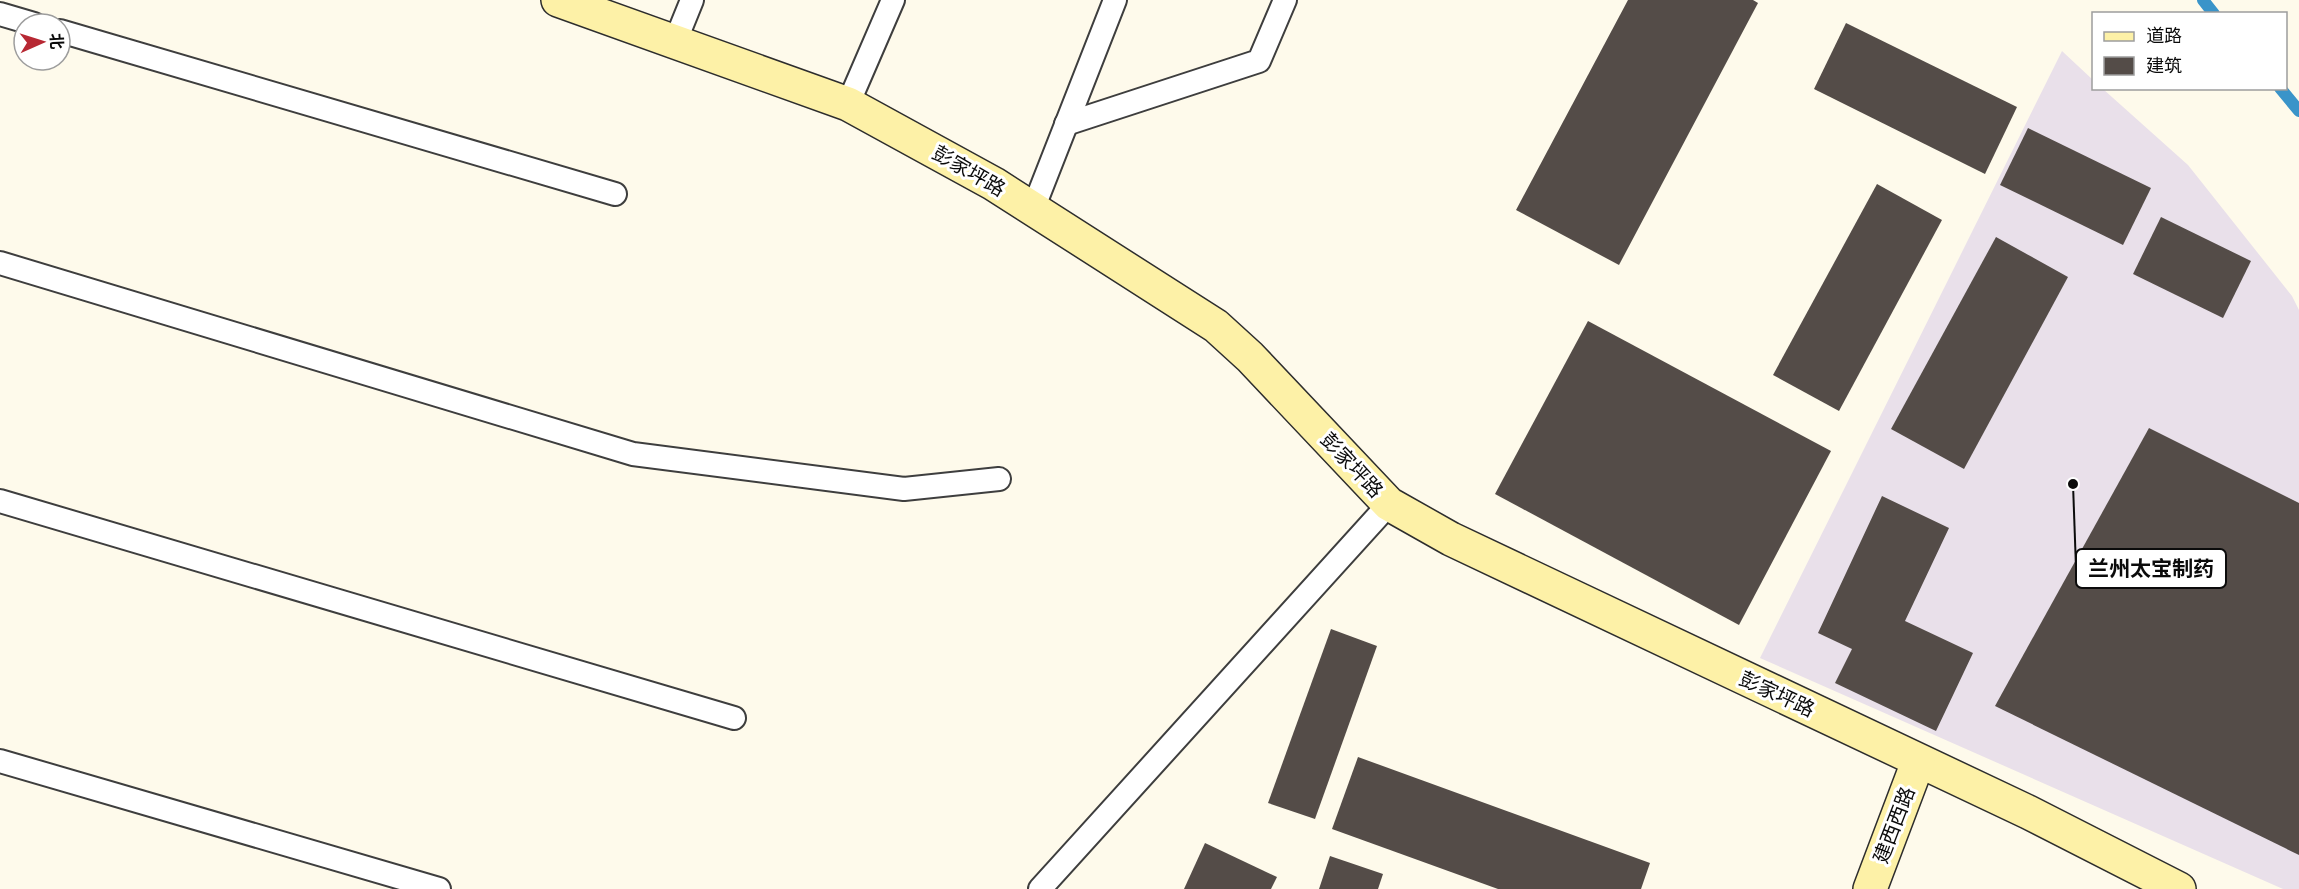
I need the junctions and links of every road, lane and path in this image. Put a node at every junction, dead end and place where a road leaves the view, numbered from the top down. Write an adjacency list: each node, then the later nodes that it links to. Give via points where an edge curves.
1 (558, 0): 7 (street, 彭家坪路)
2 (692, 0): 7 (lane)
3 (893, 0): 8 (lane)
4 (1115, 0): 9 (lane)
5 (1285, 0): 9 (lane, via 1259,61)
6 (72, 36): 10 (lane)
7 (675, 42): 8 (street, 彭家坪路)
8 (848, 104): 11 (street, 彭家坪路)
9 (1066, 124): 11 (lane)
10 (615, 194)
11 (1033, 209): 15 (street, 彭家坪路, via 1216,326)
12 (0, 263): 13 (lane, via 633,454 904,489)
13 (999, 479)
14 (0, 501): 16 (lane)
15 (1389, 504): 18 (street, 彭家坪路, via 1451,539); 20 (lane)
16 (734, 718)
17 (0, 761): 19 (lane)
18 (1918, 762): 21 (street, 建西西路); 22 (street, 彭家坪路, via 2028,812)
19 (439, 889)
20 (1040, 889)
21 (1870, 889)
22 (2179, 889)

